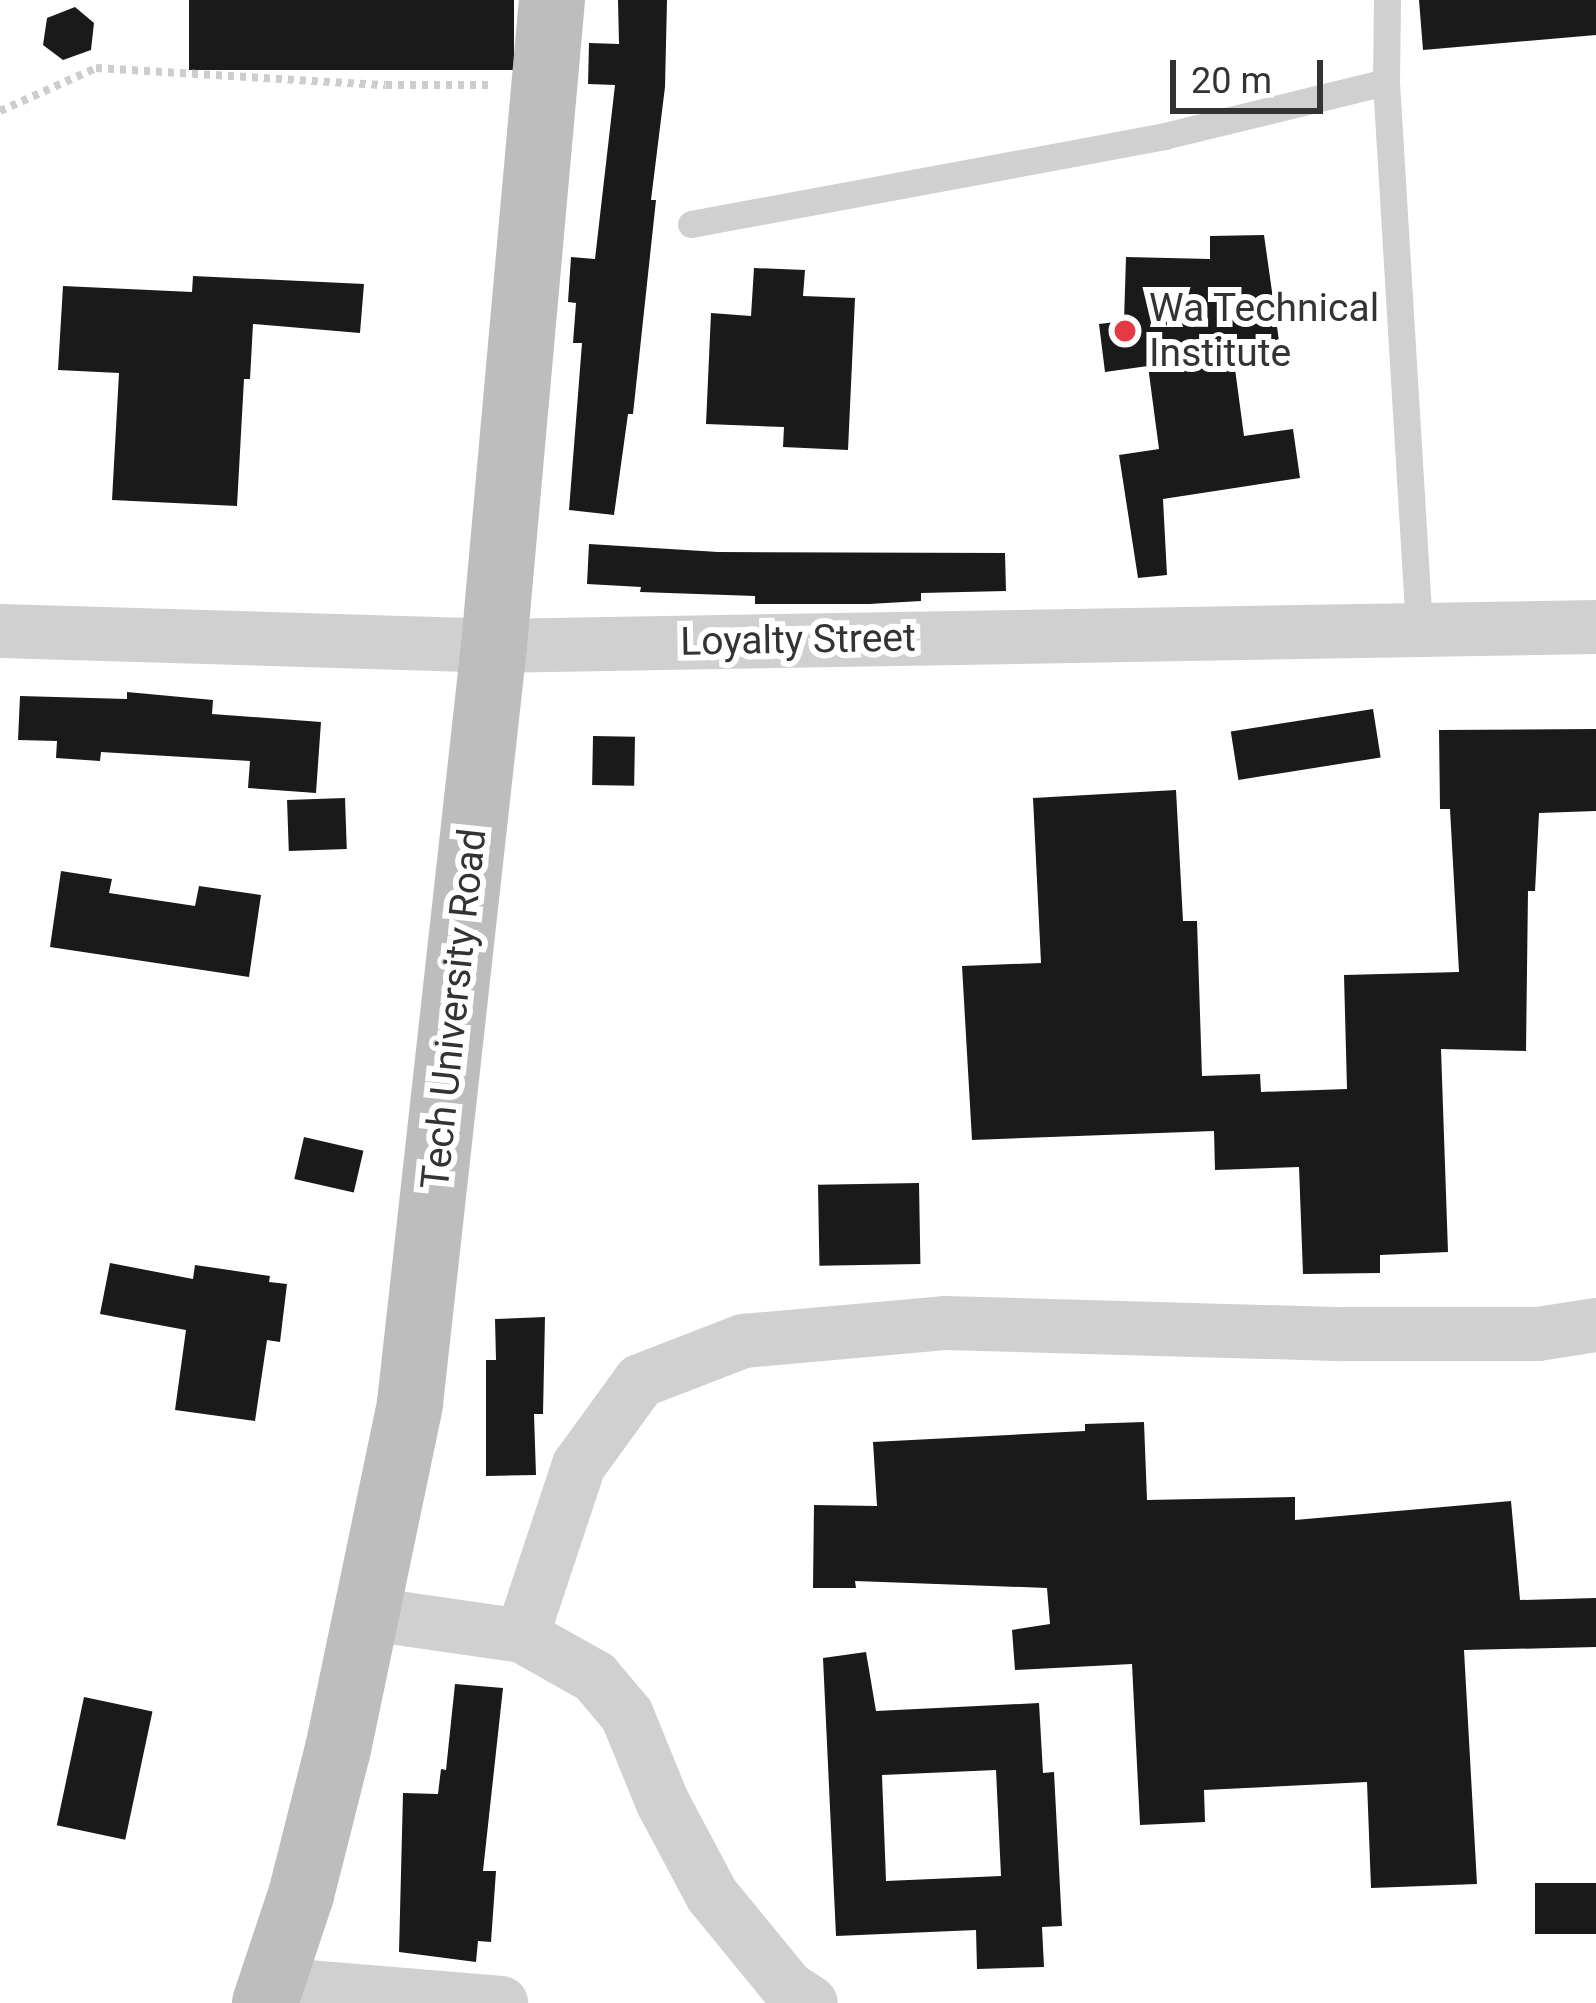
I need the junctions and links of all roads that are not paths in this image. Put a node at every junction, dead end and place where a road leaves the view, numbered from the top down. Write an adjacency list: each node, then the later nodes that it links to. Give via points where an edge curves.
1 (552, 0): 8 (street, Tech University Road)
2 (1387, 0): 3 (lane)
3 (1386, 82): 4 (lane, via 1141,140); 6 (lane)
4 (691, 224)
5 (1596, 627): 6 (street, Loyalty Street)
6 (1419, 628): 8 (street, Loyalty Street)
7 (0, 631): 8 (street, Loyalty Street)
8 (494, 646): 10 (street, Tech University Road, via 410,1403)
9 (1596, 1325): 11 (street, via 1538,1334 1343,1334 944,1323 743,1341 640,1381 579,1466)
10 (370, 1614): 11 (street); 12 (street, Tech University Road, via 302,1895)
11 (522, 1636): 14 (street, via 595,1677 627,1715 712,1895 788,1988)
12 (268, 1994): 13 (street)
13 (500, 2003)
14 (812, 2003)

